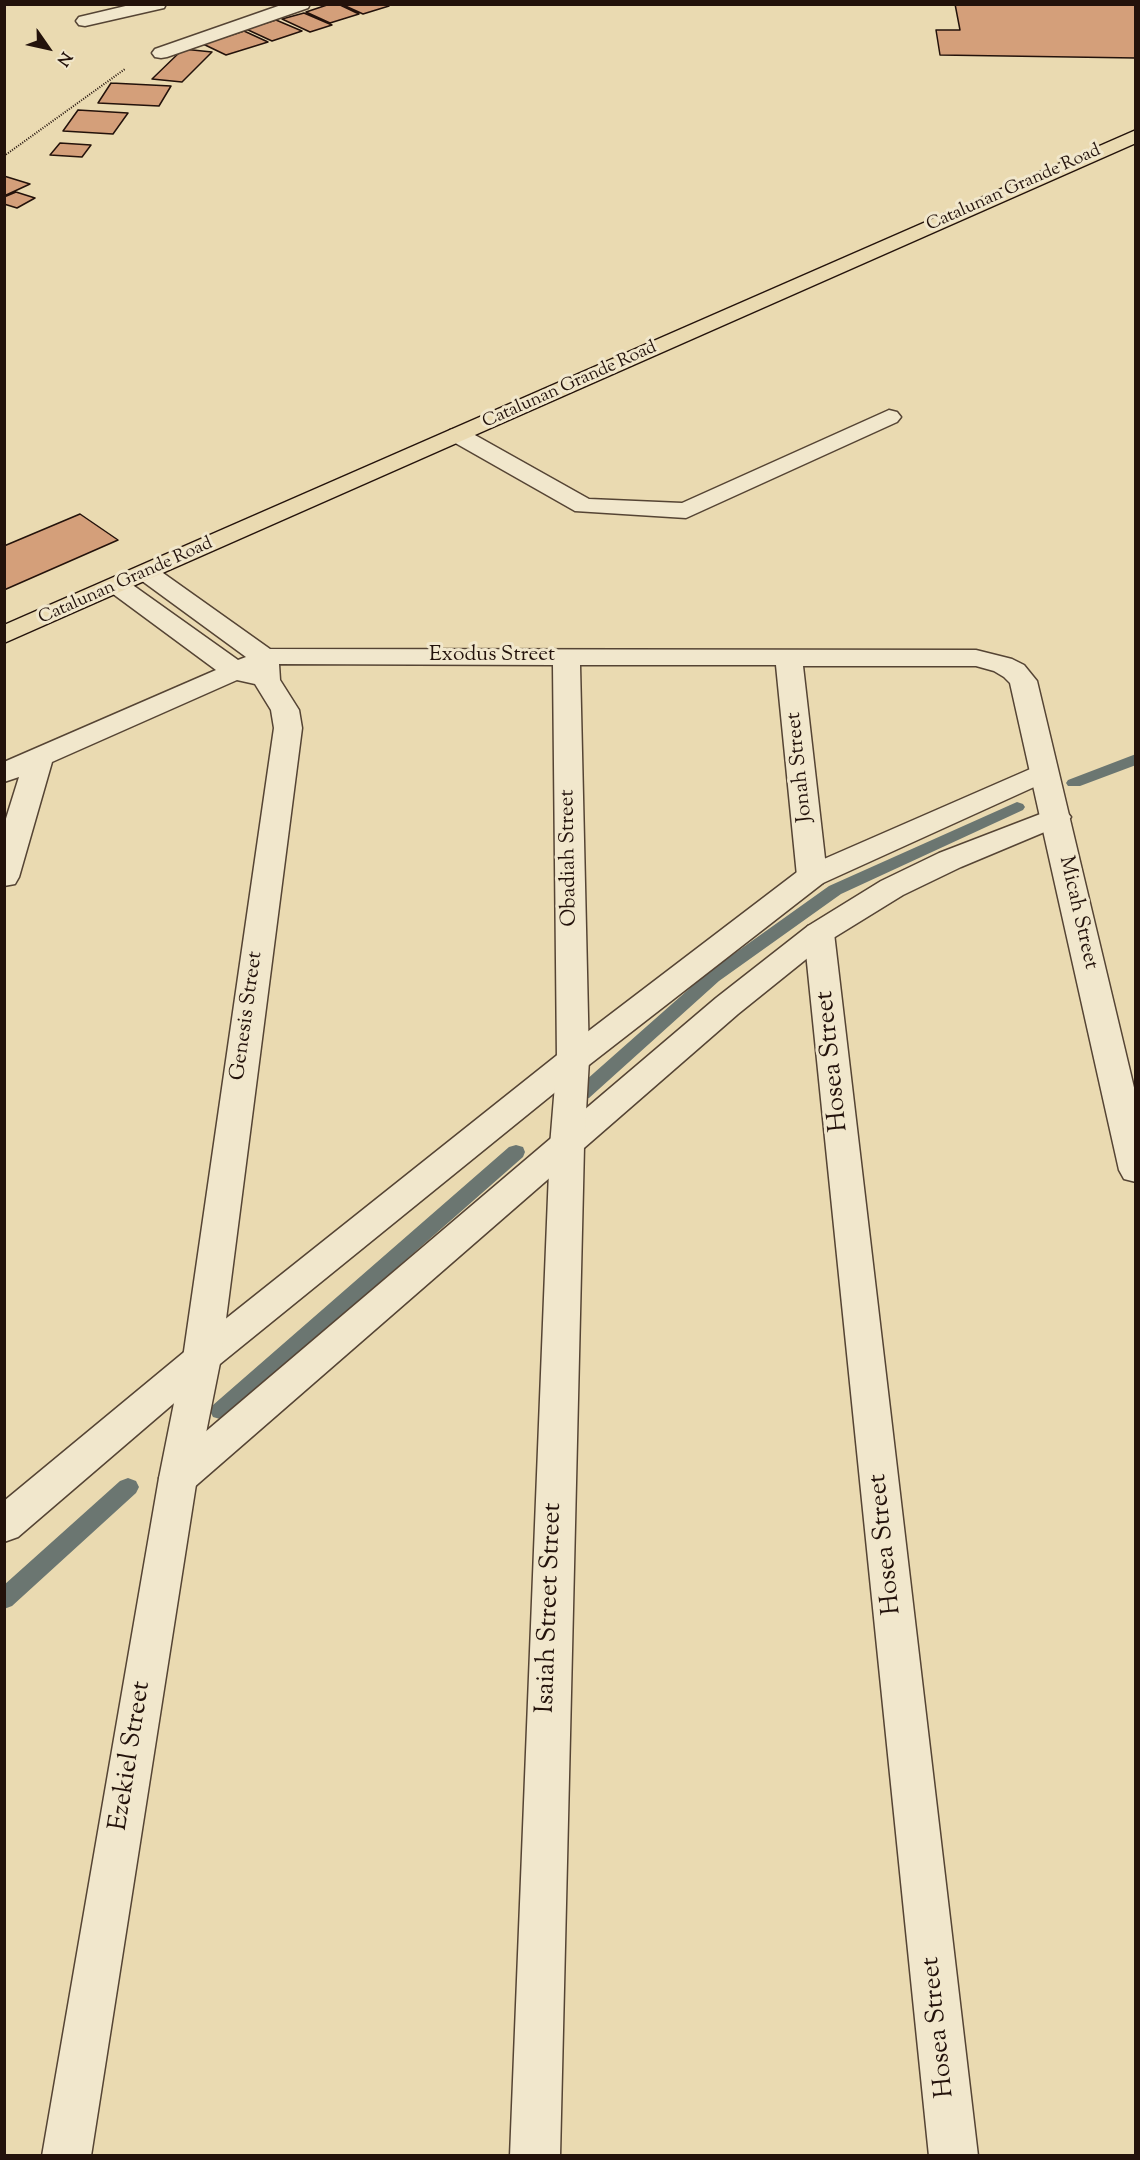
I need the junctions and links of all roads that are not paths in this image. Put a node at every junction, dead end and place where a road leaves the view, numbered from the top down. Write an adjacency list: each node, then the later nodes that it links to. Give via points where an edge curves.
1 (158, 4): 3 (street)
2 (287, 6): 4 (street)
3 (85, 21)
4 (161, 53)
5 (1136, 136): 7 (main road, Catalunan Grande Road)
6 (889, 417): 7 (street, via 686,511 584,506)
7 (458, 435): 8 (main road, Catalunan Grande Road)
8 (147, 573): 9 (main road, Catalunan Grande Road); 14 (street, Genesis Street)
9 (118, 586): 10 (main road, Catalunan Grande Road); 15 (street)
10 (4, 635)
11 (566, 656): 12 (street, Exodus Street); 14 (street, Exodus Street, via 310,655); 23 (street, Obadiah Street)
12 (789, 657): 13 (street, Exodus Street, via 975,658); 20 (street, Jonah Street)
13 (1003, 665): 17 (street, Micah Street, via 1023,681)
14 (265, 669): 15 (street, Exodus Street); 26 (street, Genesis Street, via 285,710 288,728)
15 (234, 671): 16 (street, Exodus Street)
16 (39, 758): 18 (street, Exodus Street); 21 (street)
17 (1044, 772): 19 (street, Micah Street); 20 (street)
18 (4, 773)
19 (1056, 817): 22 (street, via 892,888); 25 (street, Micah Street)
20 (812, 876): 23 (street)
21 (4, 877)
22 (819, 933): 24 (street, via 726,1006); 31 (street, Hosea Street)
23 (573, 1060): 24 (street, Isaiah Street Street); 26 (street)
24 (567, 1146): 27 (street); 30 (street, Isaiah Street Street)
25 (1136, 1170)
26 (202, 1358): 27 (street, Ezekiel Street); 28 (street)
27 (178, 1478): 29 (street, Ezekiel Street)
28 (4, 1525)
29 (66, 2156)
30 (535, 2156)
31 (954, 2156)

